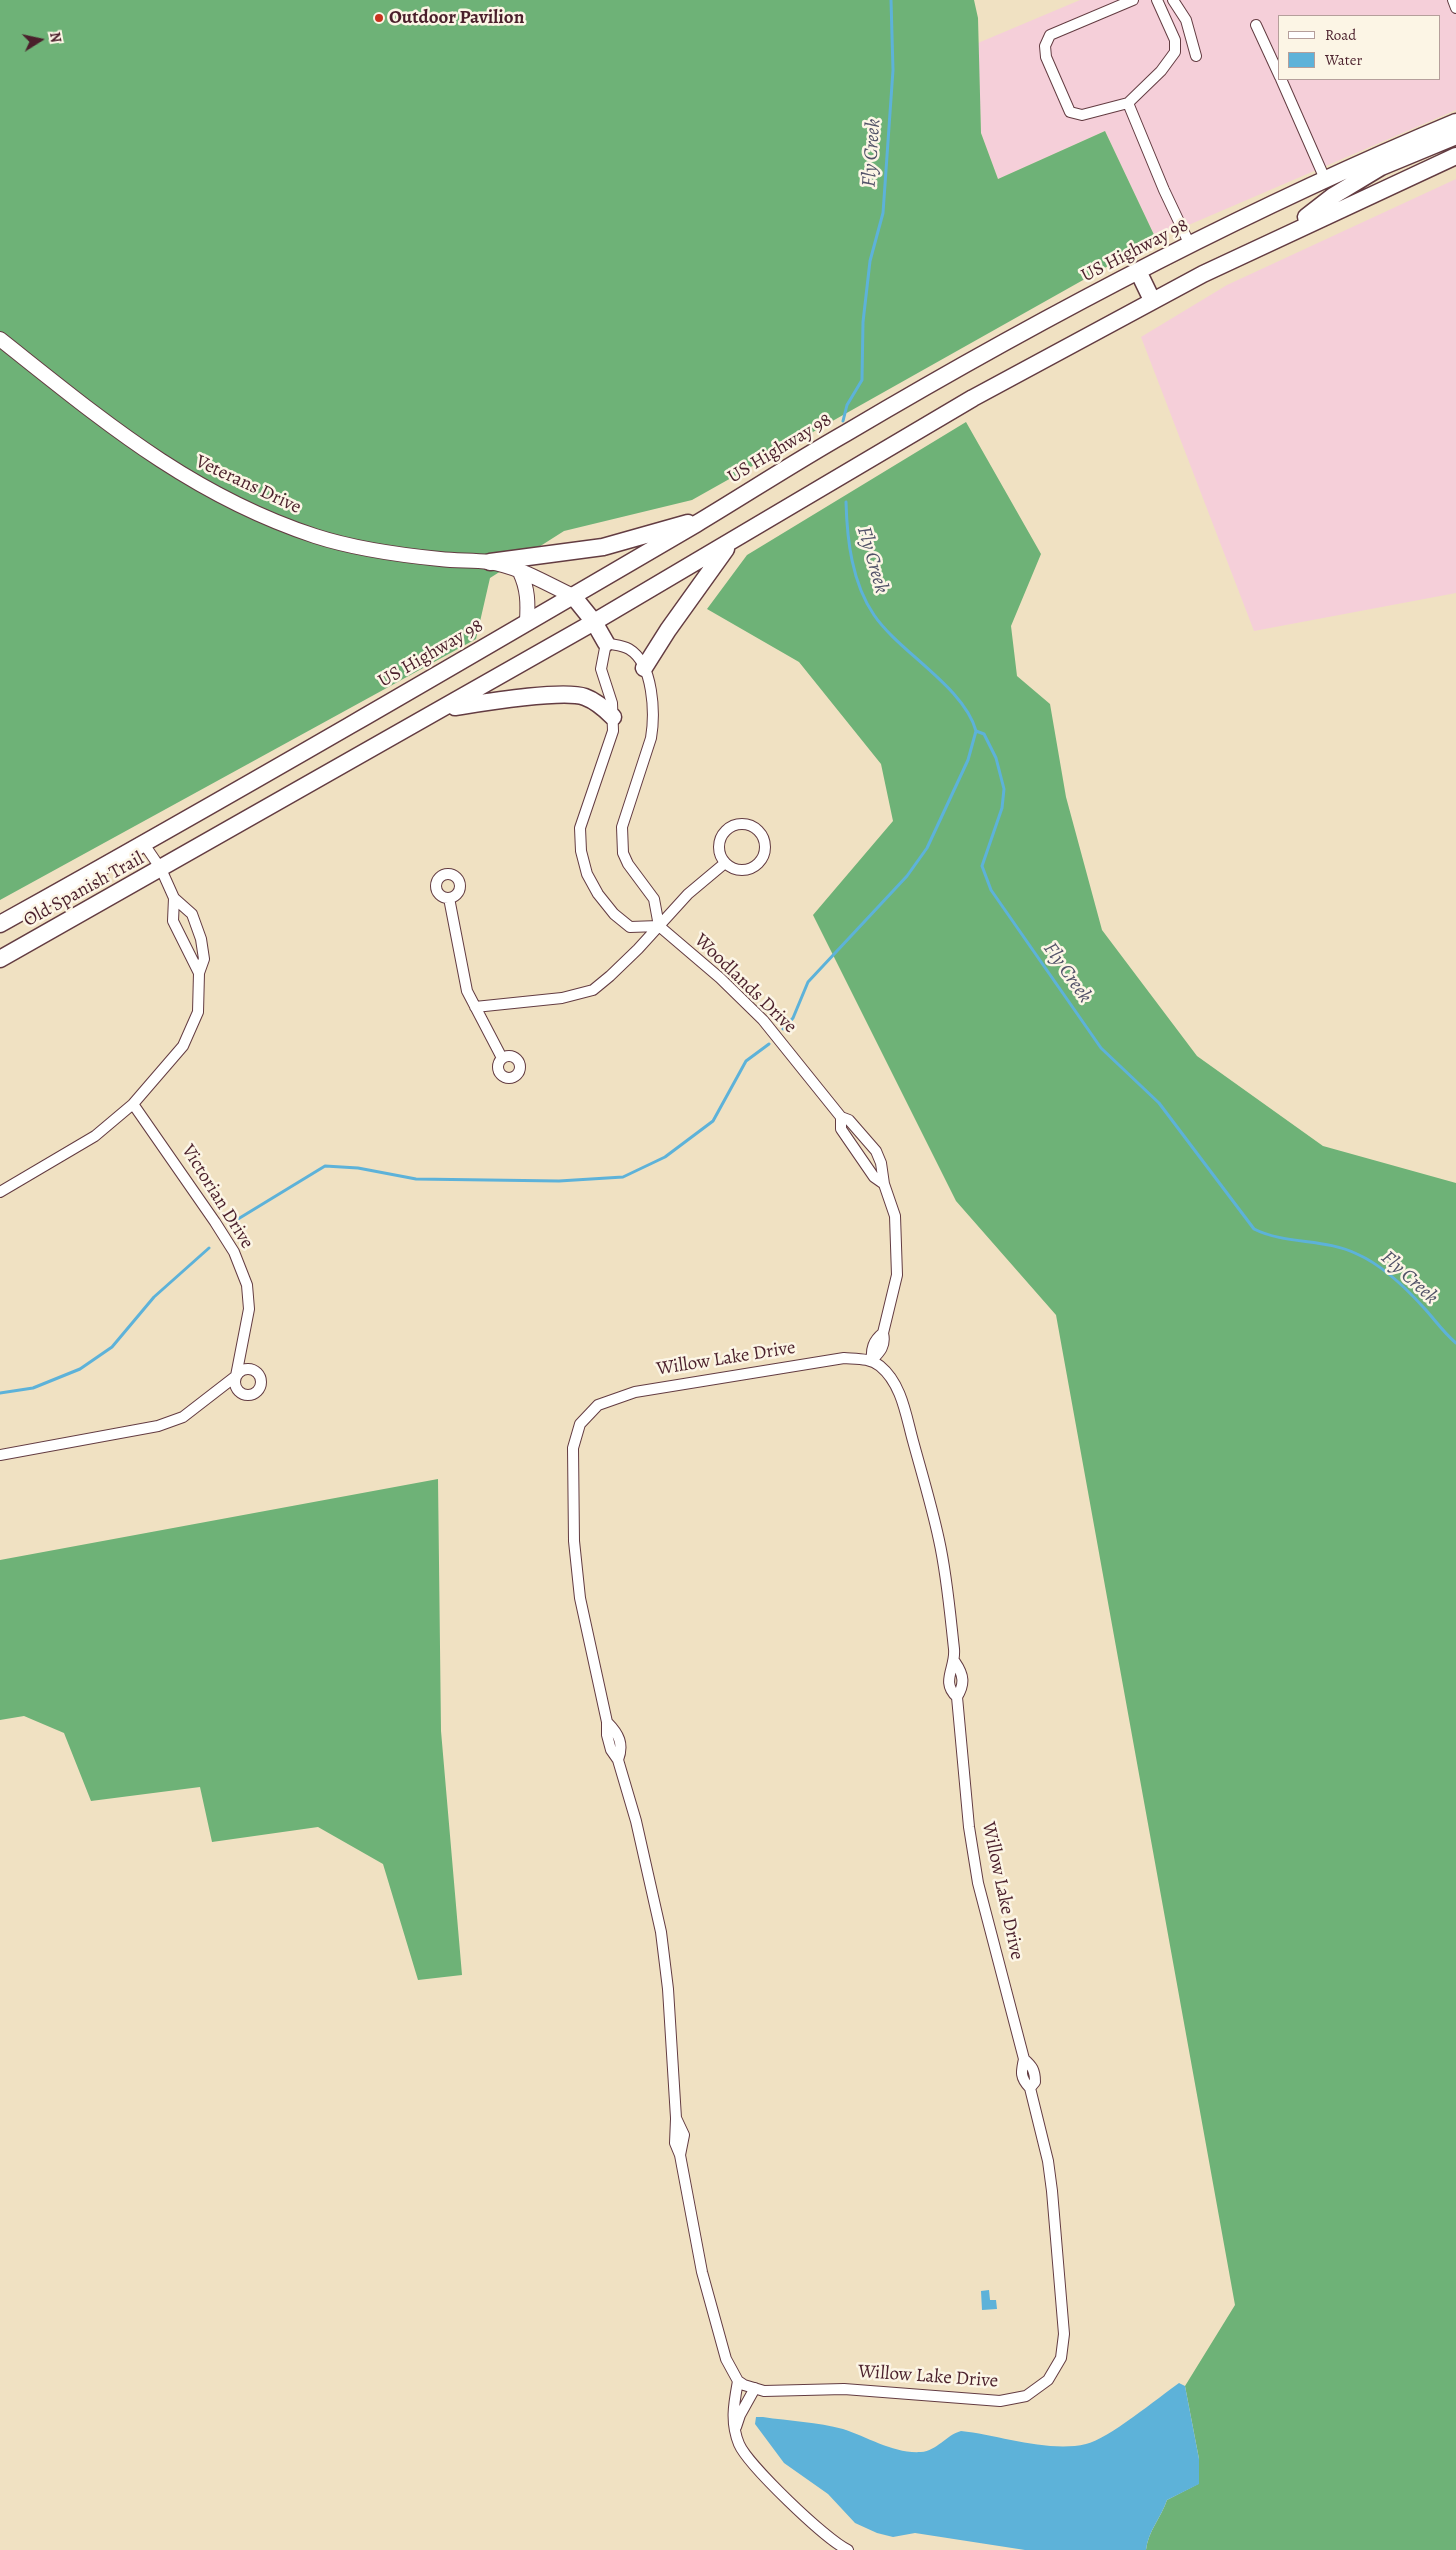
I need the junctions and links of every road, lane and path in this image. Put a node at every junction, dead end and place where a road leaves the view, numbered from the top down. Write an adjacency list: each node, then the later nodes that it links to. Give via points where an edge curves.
1 (1133, 0): 10 (street, via 1050,35 1044,46 1054,79 1070,112 1082,115)
2 (1157, 0): 10 (street, via 1174,40 1175,52 1161,71)
3 (1173, 0): 7 (street, via 1186,20)
4 (1453, 0): 5 (street)
5 (1456, 8)
6 (1256, 25): 8 (street)
7 (1196, 56)
8 (1278, 74)
9 (1281, 80): 14 (street)
10 (1128, 103): 16 (street)
11 (1456, 122): 14 (main road, US Highway 98)
12 (1456, 136): 15 (main road, via 1382,167 1333,196)
13 (1456, 156): 15 (main road)
14 (1325, 179): 16 (main road, US Highway 98)
15 (1278, 238): 18 (main road)
16 (1190, 245): 17 (main road, US Highway 98)
17 (1138, 271): 18 (main road); 20 (main road, US Highway 98, via 854,428)
18 (1152, 300): 21 (main road, via 964,403)
19 (0, 339): 22 (street, Veterans Drive, via 148,454 201,487 258,515 316,536 381,551 442,560)
20 (707, 518): 22 (main road, via 603,547); 24 (main road, US Highway 98)
21 (730, 543): 26 (main road); 28 (main road)
22 (490, 562): 23 (street, Veterans Drive)
23 (520, 572): 24 (street, Veterans Drive); 25 (street, via 526,586)
24 (573, 596): 25 (main road, US Highway 98); 26 (main road)
25 (526, 621): 31 (main road, US Highway 98)
26 (594, 622): 27 (main road); 29 (main road)
27 (606, 643): 28 (street, via 629,649); 30 (street, via 601,668)
28 (644, 668): 37 (street, via 650,687 653,724 622,826 622,841 628,864 654,898)
29 (443, 709): 30 (main road, via 486,702 583,696 600,704); 33 (main road)
30 (613, 717): 37 (street, via 613,731 580,828 581,851 587,874 614,914 630,927)
31 (144, 844): 33 (street); 36 (main road, Old Spanish Trail)
32 (725, 863): 32 (street, via 739,870 754,868 766,848 762,833 749,824 727,829 719,842); 37 (street, via 688,894)
33 (161, 869): 34 (street); 38 (main road, Old Spanish Trail)
34 (174, 898): 39 (street, via 173,921); 39 (street, via 188,909 198,927 204,959)
35 (449, 898): 40 (street, via 467,991)
36 (0, 924)
37 (659, 926): 40 (street, via 592,990 562,998); 43 (street, Woodlands Drive, via 763,1020)
38 (0, 959)
39 (199, 973): 42 (street, via 198,1012 183,1046)
40 (475, 1008): 41 (street)
41 (502, 1058)
42 (133, 1104): 45 (street, via 95,1136); 47 (street, Victorian Drive, via 215,1222 234,1252 244,1277 249,1309 236,1376 183,1416 158,1426)
43 (841, 1117): 44 (street, Woodlands Drive, via 842,1129 874,1177); 44 (street, Woodlands Drive, via 849,1120 876,1151)
44 (884, 1184): 46 (street, Woodlands Drive, via 895,1216 897,1275 883,1334 885,1341)
45 (0, 1192)
46 (872, 1360): 48 (street, Willow Lake Drive, via 890,1376 901,1397 926,1485 939,1541); 50 (street, Willow Lake Drive, via 830,1360 614,1397 598,1404 580,1424 573,1448 574,1541 580,1598 607,1722 616,1730 621,1742 618,1760 650,1876 661,1932 676,2118 684,2135 680,2156 702,2272 726,2360)
47 (0, 1455)
48 (955, 1662): 49 (street, Willow Lake Drive, via 963,1679 963,1687); 49 (street, Willow Lake Drive, via 948,1687)
49 (957, 1697): 51 (street, Willow Lake Drive, via 969,1827 978,1884 1024,2059 1023,2081 1030,2088 1048,2161 1064,2334 1061,2358 1048,2380 1026,2396 1000,2401 844,2389 771,2391)
50 (738, 2380): 51 (street, Willow Lake Drive); 52 (street, via 733,2401)
51 (754, 2388): 52 (street)
52 (736, 2430): 53 (street, via 740,2445 752,2464 830,2539)
53 (848, 2550)

